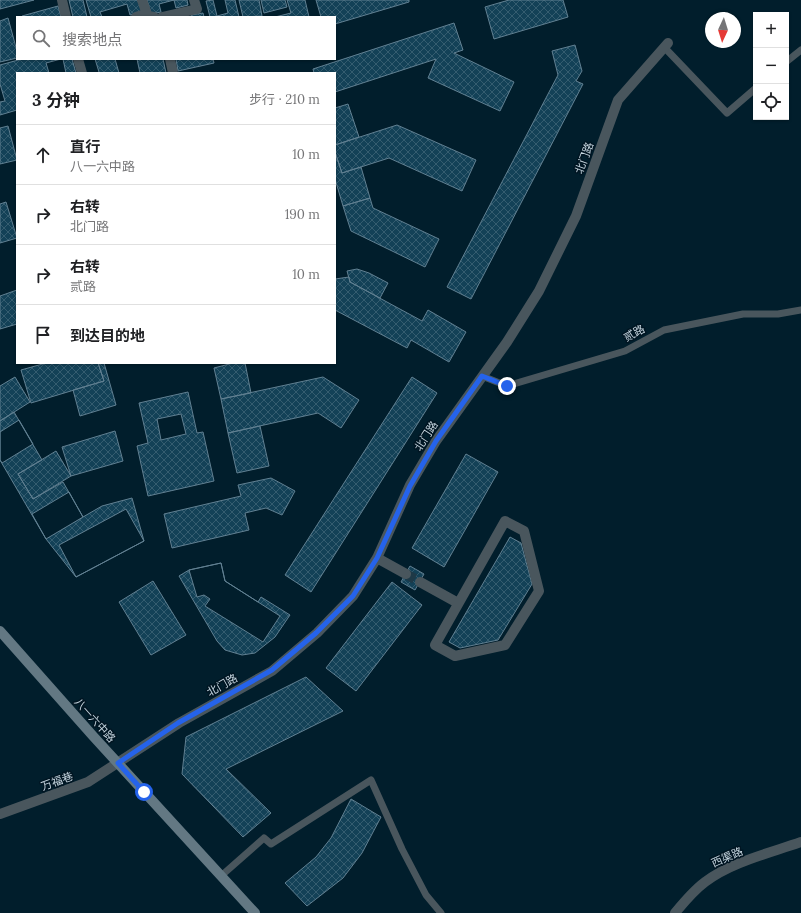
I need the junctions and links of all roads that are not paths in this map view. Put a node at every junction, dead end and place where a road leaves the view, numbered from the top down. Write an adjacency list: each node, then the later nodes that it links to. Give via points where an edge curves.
1 (62, 0): 4 (street)
2 (142, 0): 5 (street)
3 (194, 0): 6 (street, via 197,9)
4 (66, 16)
5 (146, 16)
6 (166, 16)
7 (666, 45): 14 (lane, via 727,113); 16 (street, 北门路, via 618,100 576,216 539,291)
8 (801, 50): 11 (lane)
9 (78, 60): 12 (street)
10 (170, 60): 13 (street)
11 (789, 60)
12 (82, 72)
13 (173, 72)
14 (753, 91)
15 (801, 310): 16 (lane, 贰路, via 778,314 743,314 664,330 625,351 507,386)
16 (482, 376): 17 (street, 北门路, via 436,441 410,486)
17 (377, 558): 18 (street); 22 (street, 北门路, via 353,596 316,633 272,670 178,723)
18 (406, 574)
19 (420, 582): 20 (street)
20 (458, 603): 20 (street, via 435,645 455,656 505,645 539,591 524,531 505,521)
21 (0, 631): 22 (main road, 八一六中路)
22 (118, 763): 23 (street, 万福巷, via 88,782); 25 (main road, 八一六中路)
23 (0, 814)
24 (801, 842): 28 (street, 西渠路, via 719,873 704,882)
25 (221, 876): 26 (main road, 八一六中路); 27 (lane, via 264,838 271,844 371,780 426,895)
26 (255, 913)
27 (441, 913)
28 (675, 913)

